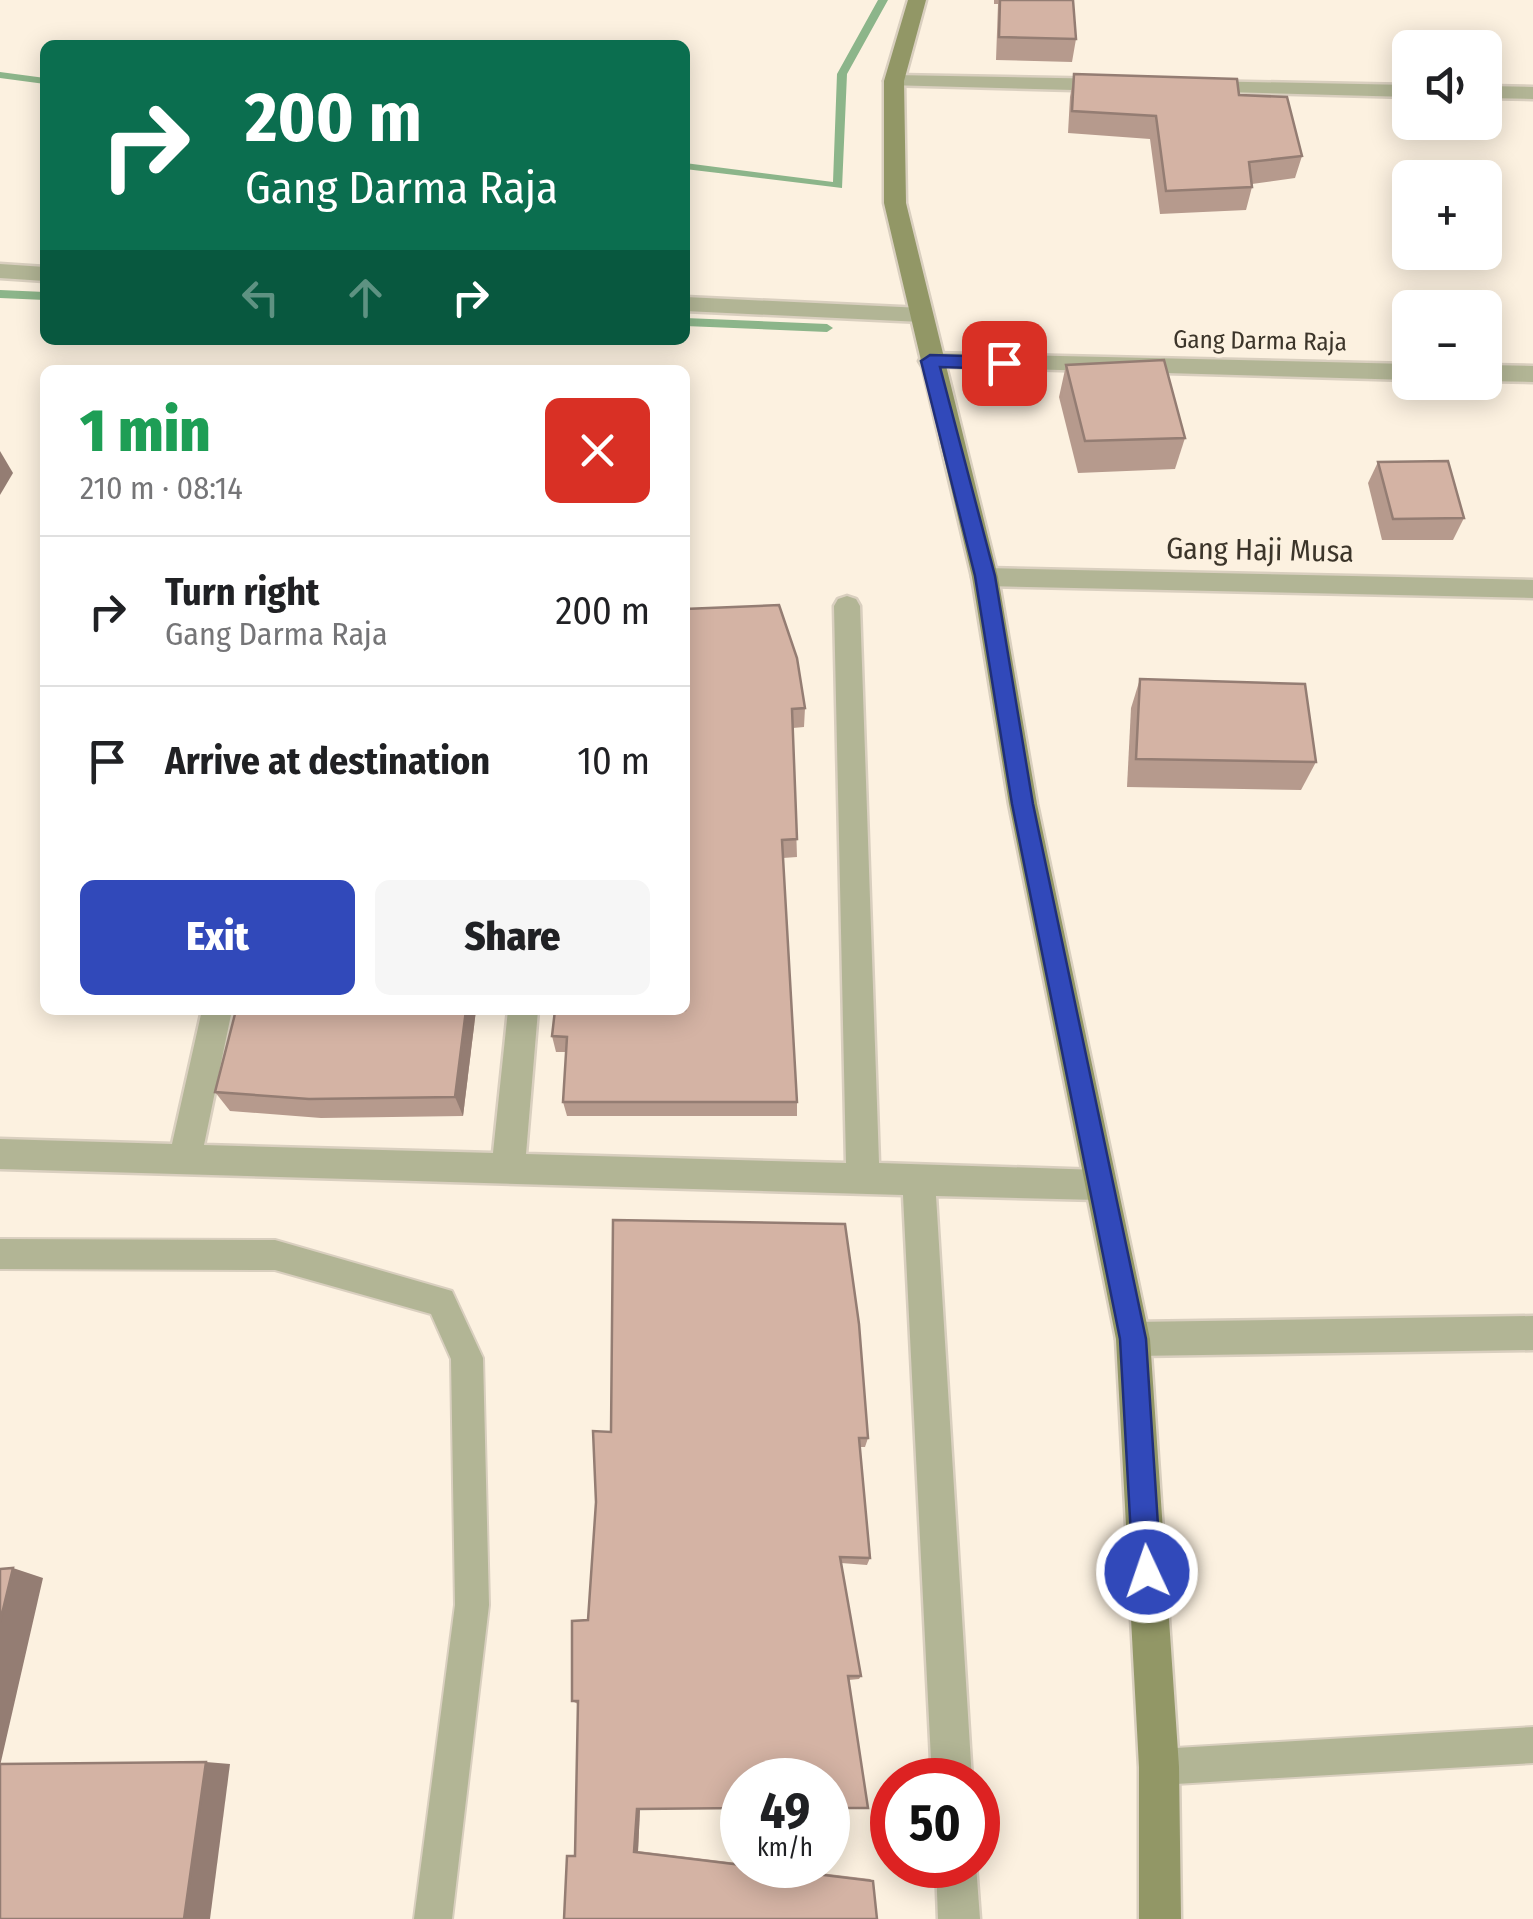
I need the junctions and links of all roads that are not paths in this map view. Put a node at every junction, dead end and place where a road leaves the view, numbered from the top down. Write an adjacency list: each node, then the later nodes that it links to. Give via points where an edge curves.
1 (917, 0): 2 (main road)
2 (894, 80): 3 (street); 11 (main road, via 895,203)
3 (1132, 85)
4 (1172, 86): 5 (street)
5 (1392, 90)
6 (1502, 92): 7 (street)
7 (1533, 93)
8 (0, 272): 9 (street)
9 (40, 274)
10 (690, 304): 11 (street)
11 (922, 315): 12 (main road)
12 (930, 361): 13 (street, Gang Darma Raja); 16 (main road)
13 (1392, 372)
14 (1502, 373): 15 (street)
15 (1533, 374)
16 (985, 576): 17 (street, Gang Haji Musa); 26 (main road)
17 (1533, 589)
18 (848, 606): 24 (street)
19 (216, 1015): 22 (street)
20 (523, 1015): 23 (street)
21 (0, 1154): 22 (street)
22 (184, 1160): 23 (street)
23 (508, 1168): 24 (street)
24 (863, 1178): 25 (street)
25 (919, 1180): 26 (street); 31 (street)
26 (1099, 1185): 29 (main road)
27 (0, 1254): 34 (lane, via 276,1255 441,1302 467,1358 472,1604)
28 (1533, 1333): 29 (street)
29 (1133, 1339): 32 (main road)
30 (1533, 1745): 32 (lane)
31 (951, 1758)
32 (1159, 1767): 36 (main road)
33 (957, 1888): 35 (street)
34 (432, 1919)
35 (959, 1919)
36 (1160, 1919)

